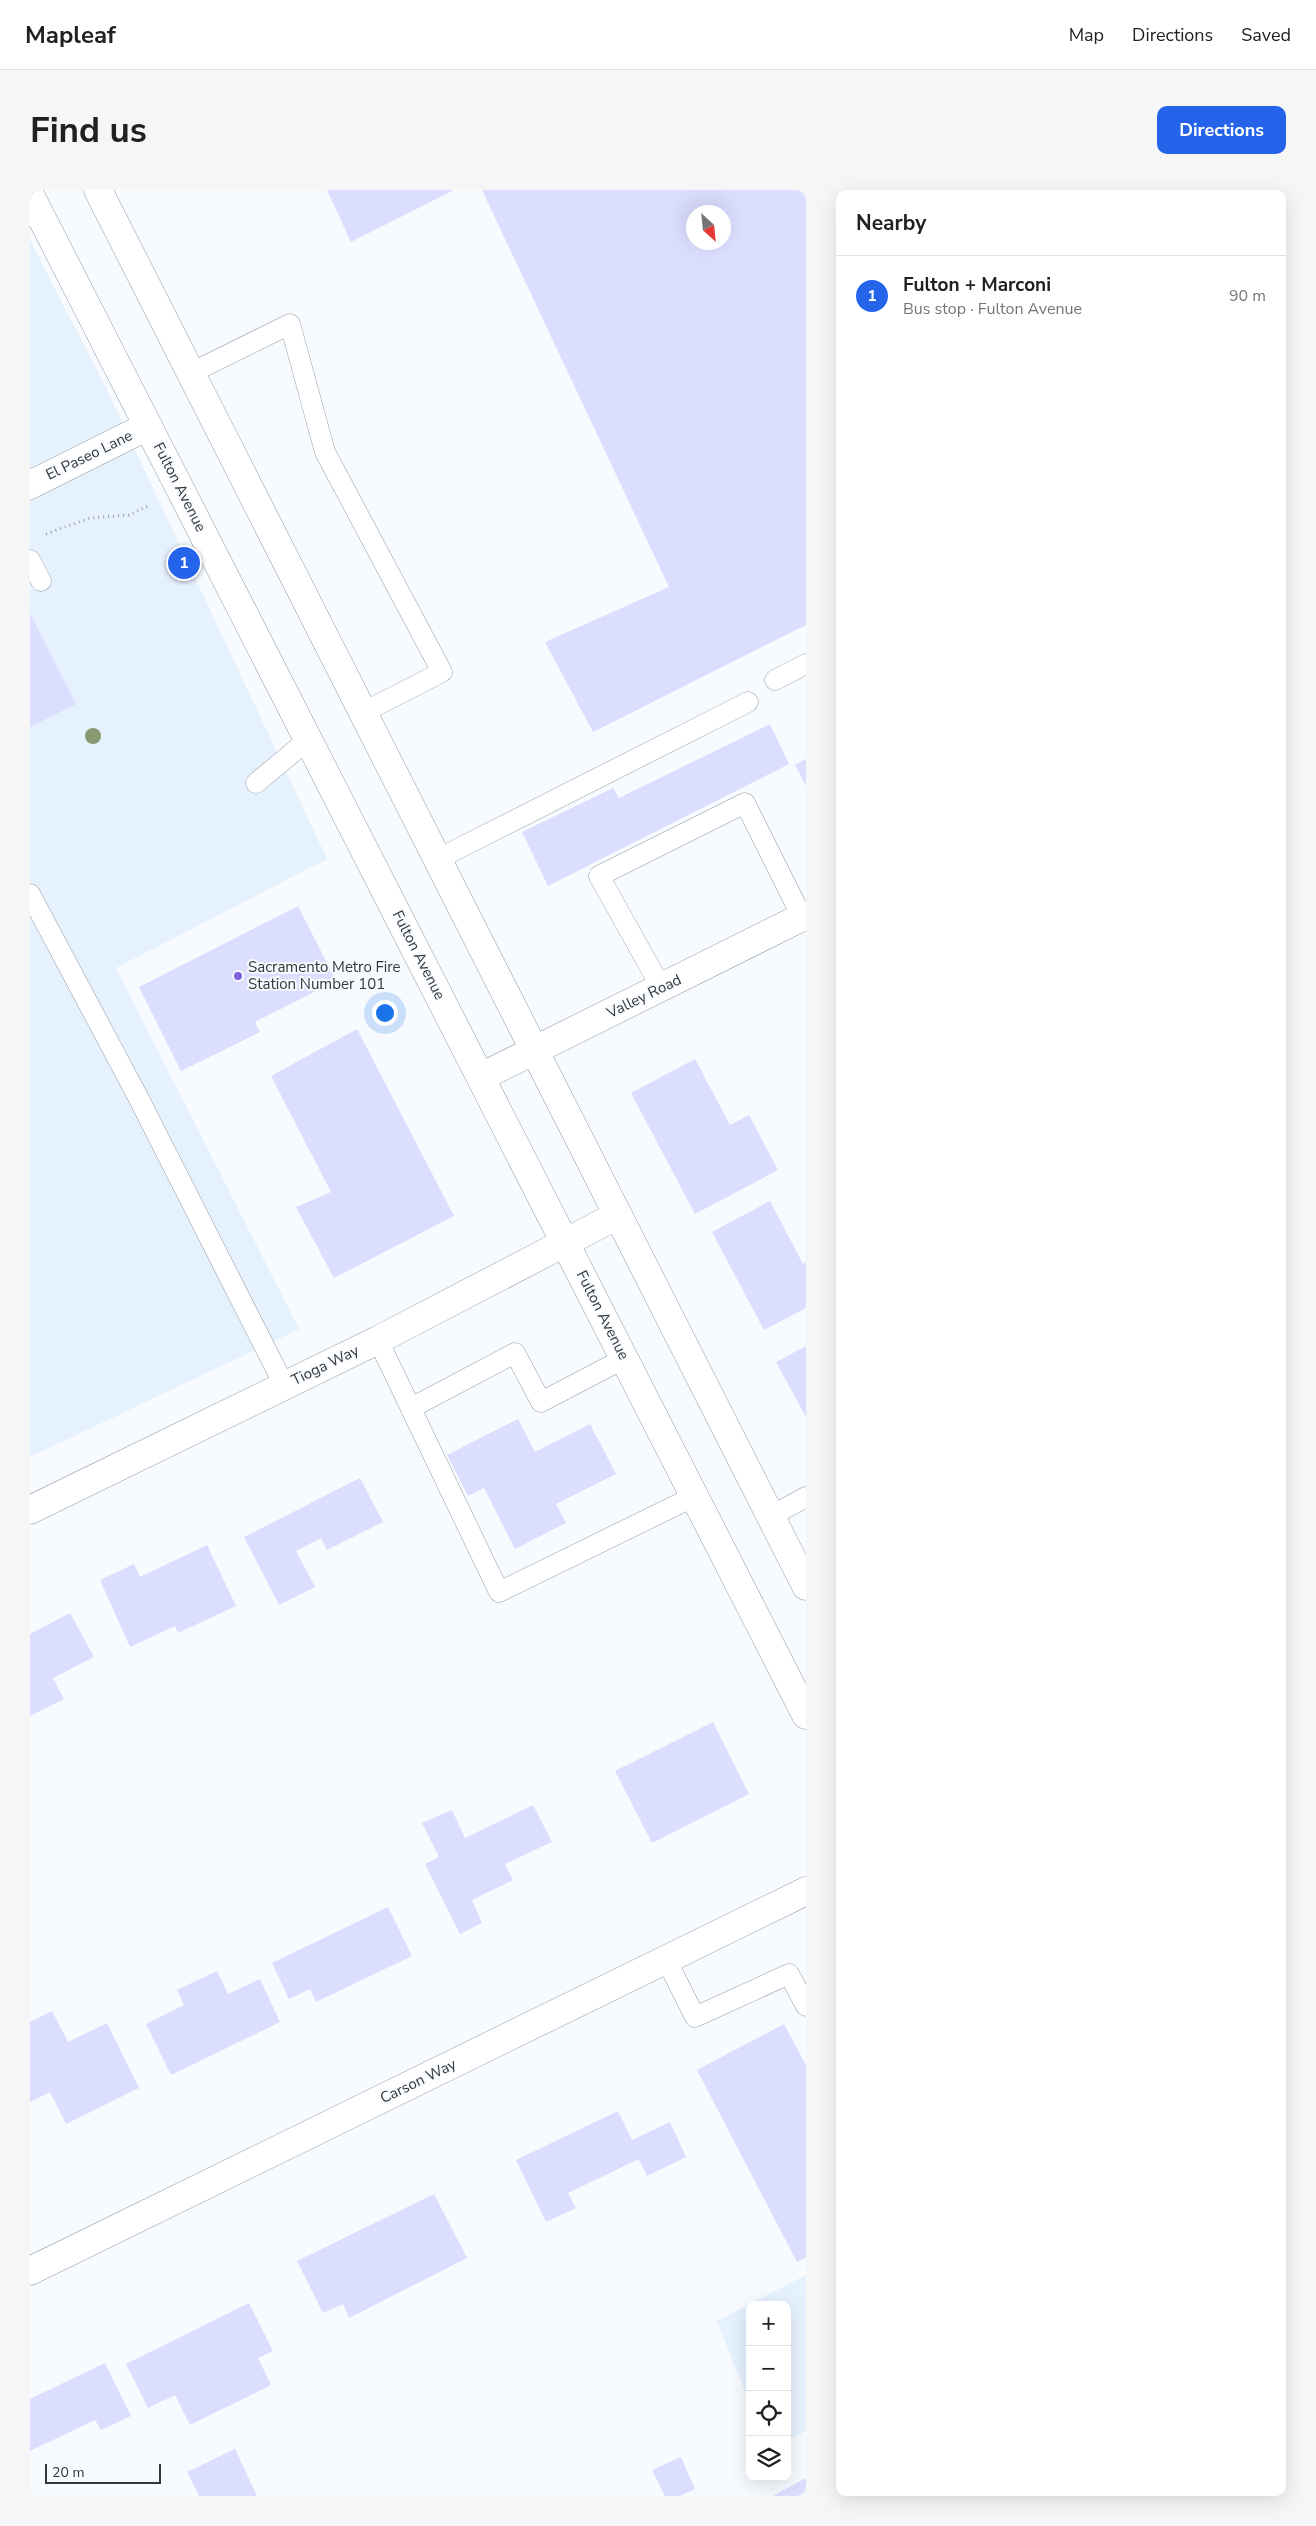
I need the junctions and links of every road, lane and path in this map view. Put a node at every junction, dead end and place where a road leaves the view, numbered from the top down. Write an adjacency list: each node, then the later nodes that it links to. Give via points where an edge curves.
1 (98, 190): 3 (main road)
2 (30, 195): 4 (main road, Fulton Avenue)
3 (191, 373): 13 (main road); 13 (lane, via 290,324 325,452 442,672)
4 (148, 426): 5 (main road, El Paseo Lane); 14 (main road, Fulton Avenue)
5 (30, 485)
6 (155, 503): 7 (path, via 129,515 90,518)
7 (40, 536)
8 (30, 560): 9 (lane)
9 (41, 581)
10 (806, 664): 11 (lane)
11 (775, 680)
12 (748, 702): 16 (lane)
13 (364, 712): 16 (main road)
14 (309, 740): 15 (lane); 21 (main road, Fulton Avenue)
15 (256, 783)
16 (438, 859): 20 (main road)
17 (30, 894): 26 (lane, via 138,1097)
18 (804, 916): 19 (main road, Valley Road); 19 (lane, via 745,803 598,876)
19 (660, 987): 20 (main road, Valley Road)
20 (534, 1050): 21 (main road, Valley Road); 22 (main road)
21 (481, 1077): 23 (main road, Fulton Avenue)
22 (618, 1215): 23 (main road, Tioga Way); 31 (main road)
23 (566, 1242): 24 (main road, Tioga Way); 25 (main road, Fulton Avenue)
24 (378, 1340): 26 (main road, Tioga Way); 27 (lane)
25 (625, 1358): 27 (lane, via 541,1402 515,1353); 28 (main road, Fulton Avenue)
26 (284, 1385): 30 (main road, Tioga Way)
27 (411, 1408): 28 (lane, via 498,1592)
28 (695, 1496): 33 (main road, Fulton Avenue)
29 (806, 1497): 31 (lane)
30 (30, 1510)
31 (771, 1516): 32 (main road)
32 (806, 1586)
33 (806, 1715)
34 (806, 1891): 35 (main road, Carson Way)
35 (666, 1959): 36 (lane, via 695,2017 790,1974); 37 (main road, Carson Way)
36 (806, 2006)
37 (30, 2271)

